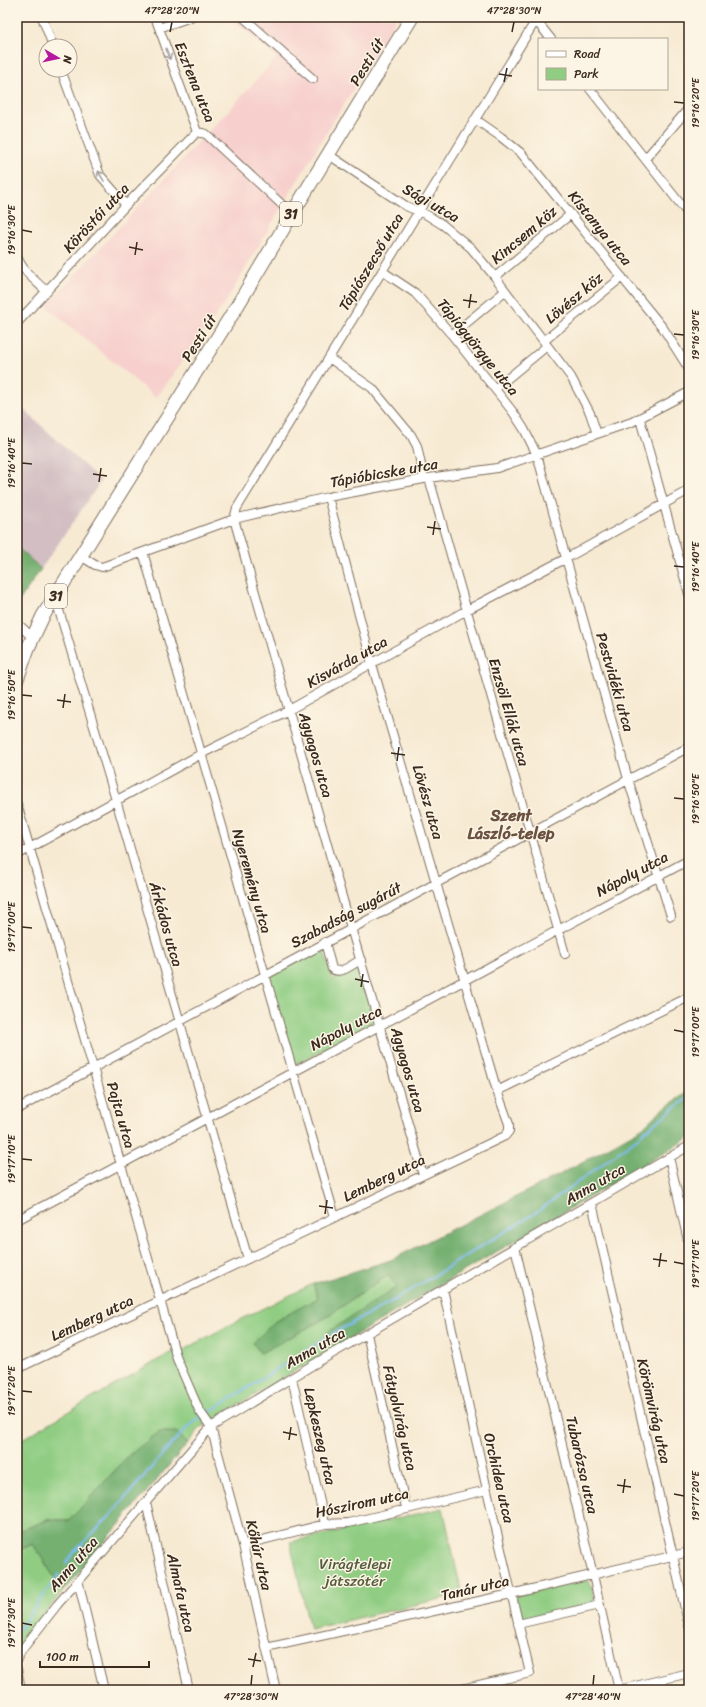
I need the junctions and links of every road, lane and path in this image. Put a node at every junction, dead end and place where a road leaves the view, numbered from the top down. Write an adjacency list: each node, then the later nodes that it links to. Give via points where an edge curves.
1 (42, 17): 8 (street)
2 (155, 17): 7 (street, Esztena utca)
3 (191, 17): 7 (street)
4 (243, 17): 11 (street)
5 (412, 17): 16 (main road, Pesti út / 31)
6 (537, 18): 9 (street); 14 (street, Tápiószecső utca)
7 (159, 28): 15 (street, Esztena utca, one-way to 15)
8 (50, 38)
9 (550, 38)
10 (65, 78): 18 (street, one-way to 10, via 100,175)
11 (313, 79)
12 (591, 90): 17 (street)
13 (689, 108): 17 (street)
14 (475, 119): 19 (street, Tápiószecső utca); 21 (street, Kistanya utca, via 521,153)
15 (197, 132): 18 (street, Köröstói utca); 20 (street, Esztena utca, via 206,134)
16 (329, 155): 19 (street, Sági utca, via 406,206); 20 (main road, Pesti út / 31)
17 (645, 159): 22 (street)
18 (126, 205): 28 (street, Köröstói utca)
19 (419, 211): 24 (street, Tápiószecső utca); 26 (street, Sági utca, via 458,236)
20 (292, 214): 45 (main road, Pesti út / 31)
21 (571, 214): 25 (street, Kistanya utca); 26 (street, Kincsem köz)
22 (689, 215)
23 (17, 256): 28 (street, via 24,270)
24 (382, 271): 30 (street, Tápiógyörgye utca, via 415,293); 32 (street, Tápiószecső utca)
25 (622, 276): 31 (street, Lövész köz); 33 (street, Kistanya utca, via 663,328)
26 (495, 277): 27 (street, Sági utca)
27 (505, 291): 30 (street); 31 (street, Sági utca)
28 (47, 292): 29 (street, Köröstói utca)
29 (17, 324)
30 (452, 335): 34 (street, Tápiógyörgye utca)
31 (546, 343): 34 (street); 37 (street, Sági utca, via 582,395)
32 (329, 358): 39 (street, Enzsöl Ellák utca, via 378,394 411,435 417,446); 43 (street, Tápiószecső utca, via 237,508)
33 (689, 369)
34 (495, 389): 38 (street, Tápiógyörgye utca, via 524,429)
35 (689, 392): 36 (street, Tápióbicske utca)
36 (640, 419): 37 (street, Tápióbicske utca); 42 (street)
37 (598, 434): 38 (street, Tápióbicske utca)
38 (537, 455): 39 (street, Tápióbicske utca, via 484,471); 46 (street, Pestvidéki utca)
39 (426, 478): 41 (street, Tápióbicske utca); 49 (street, Enzsöl Ellák utca)
40 (689, 490): 42 (street, Kisvárda utca)
41 (328, 497): 43 (street, Tápióbicske utca); 52 (street, Lövész utca)
42 (663, 504): 46 (street, Kisvárda utca); 47 (street)
43 (234, 519): 44 (street, Tápióbicske utca); 54 (street, Agyagos utca)
44 (143, 552): 45 (street, Tápióbicske utca, via 102,567); 56 (street, Nyeremény utca)
45 (81, 556): 48 (main road, Pesti út / 31)
46 (565, 559): 49 (street, Kisvárda utca); 57 (street, Pestvidéki utca)
47 (689, 594)
48 (55, 597): 51 (main road, Pesti út / 31); 58 (street, Árkádos utca)
49 (465, 611): 52 (street, Kisvárda utca); 60 (street, Enzsöl Ellák utca)
50 (17, 623): 51 (street)
51 (33, 638): 53 (main road, Pesti út / 31)
52 (372, 664): 54 (street, Kisvárda utca); 65 (street, Lövész utca)
53 (17, 679)
54 (289, 710): 56 (street, Kisvárda utca); 67 (street, Agyagos utca)
55 (689, 747): 57 (street, Szabadság sugárút)
56 (201, 754): 58 (street, Kisvárda utca); 72 (street, Nyeremény utca)
57 (628, 779): 60 (street, Szabadság sugárút); 64 (street, Pestvidéki utca)
58 (116, 800): 61 (street, Kisvárda utca); 75 (street, Árkádos utca)
59 (17, 804): 61 (street, Pajta utca)
60 (530, 832): 65 (street, Szabadság sugárút); 68 (street, Enzsöl Ellák utca)
61 (30, 848): 62 (street, Kisvárda utca); 77 (street, Pajta utca)
62 (17, 855)
63 (689, 860): 64 (street, Nápoly utca)
64 (658, 877): 66 (street, Pestvidéki utca); 68 (street, Nápoly utca)
65 (436, 882): 67 (street, Szabadság sugárút); 73 (street, Lövész utca)
66 (671, 916)
67 (351, 928): 69 (street, Szabadság sugárút); 71 (street, Agyagos utca)
68 (558, 930): 70 (street, Enzsöl Ellák utca); 73 (street, Nápoly utca)
69 (324, 942): 71 (street, via 332,969 336,972); 72 (street, Szabadság sugárút)
70 (565, 954)
71 (360, 960): 76 (street, Agyagos utca)
72 (265, 975): 75 (street, Szabadság sugárút); 78 (street, Nyeremény utca)
73 (465, 980): 76 (street, Nápoly utca); 79 (street, Lövész utca)
74 (689, 997): 79 (street)
75 (179, 1021): 77 (street, Szabadság sugárút); 81 (street, Árkádos utca)
76 (380, 1025): 78 (street, Nápoly utca); 85 (street, Agyagos utca)
77 (92, 1068): 80 (street, Szabadság sugárút); 84 (street, Pajta utca)
78 (293, 1072): 81 (street, Nápoly utca); 87 (street, Nyeremény utca)
79 (497, 1091): 85 (street, Lemberg utca, via 509,1124 509,1131 505,1136)
80 (17, 1109)
81 (207, 1118): 84 (street, Nápoly utca); 91 (street, Árkádos utca)
82 (689, 1146): 83 (street, Anna utca)
83 (669, 1158): 86 (street, Anna utca); 89 (street)
84 (121, 1164): 88 (street, Nápoly utca); 93 (street, Pajta utca)
85 (423, 1175): 87 (street, Lemberg utca)
86 (592, 1202): 90 (street, Anna utca); 104 (street, Körömvirág utca)
87 (335, 1217): 91 (street, Lemberg utca)
88 (17, 1220)
89 (689, 1241)
90 (515, 1247): 92 (street, Anna utca); 105 (street, Tubarózsa utca)
91 (248, 1259): 93 (street, Lemberg utca)
92 (443, 1289): 94 (street, Anna utca); 98 (street, Orchidea utca)
93 (160, 1301): 95 (street, Lemberg utca); 97 (street, Pajta utca, via 177,1359 199,1410)
94 (366, 1334): 96 (street, Anna utca); 100 (street, Fátyolvirág utca)
95 (17, 1369)
96 (292, 1378): 97 (street, Anna utca); 101 (street, Lepkeszeg utca)
97 (210, 1426): 99 (street, Anna utca); 102 (street, Kőhúr utca)
98 (487, 1490): 100 (street, Hószirom utca); 107 (street, Orchidea utca)
99 (146, 1502): 106 (street, Anna utca); 118 (street, Almafa utca)
100 (406, 1508): 101 (street, Hószirom utca, via 348,1523)
101 (325, 1524): 102 (street, Hószirom utca)
102 (243, 1544): 111 (street, Kőhúr utca)
103 (689, 1552): 104 (street, Tanár utca)
104 (672, 1556): 105 (street, Tanár utca); 110 (street, Körömvirág utca)
105 (594, 1575): 107 (street, Tanár utca); 108 (street, Tubarózsa utca)
106 (78, 1580): 112 (street, Anna utca); 117 (street)
107 (511, 1594): 109 (street, Orchidea utca); 111 (street, Tanár utca)
108 (600, 1605): 109 (street); 121 (street, Tubarózsa utca)
109 (518, 1624): 120 (street, Orchidea utca, via 530,1673)
110 (689, 1626)
111 (266, 1648): 119 (street, Kőhúr utca)
112 (17, 1659)
113 (17, 1669): 116 (street)
114 (689, 1673): 115 (street)
115 (640, 1687): 121 (street)
116 (20, 1690)
117 (104, 1690)
118 (189, 1690)
119 (276, 1690)
120 (458, 1690)
121 (619, 1690)

